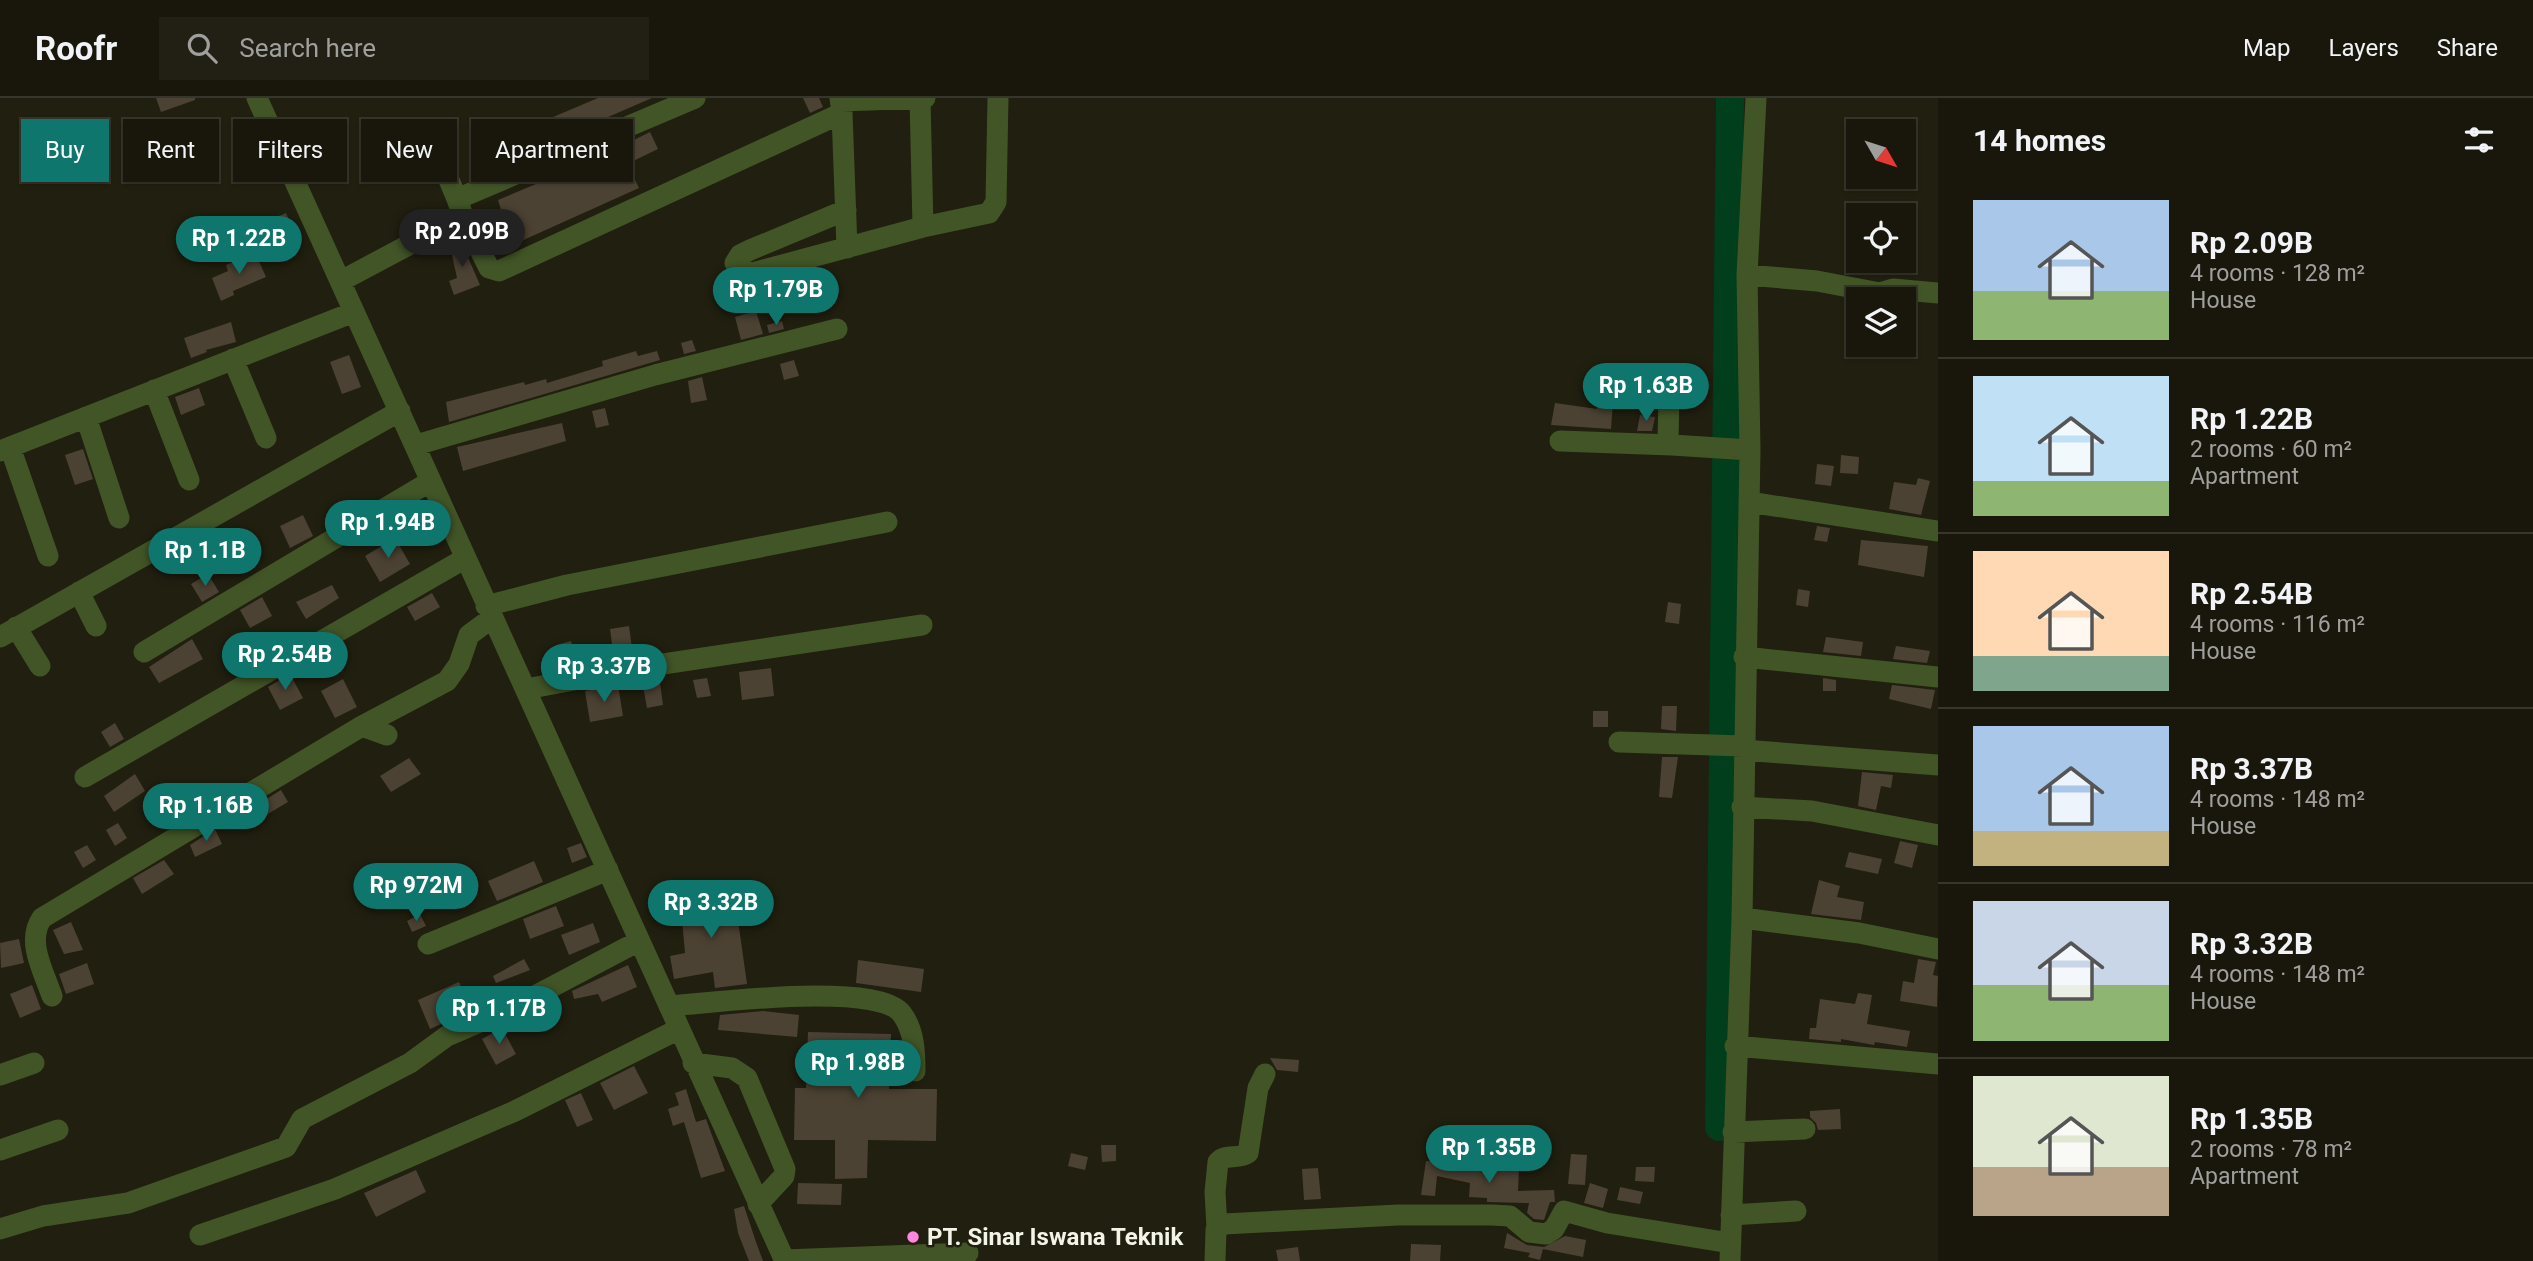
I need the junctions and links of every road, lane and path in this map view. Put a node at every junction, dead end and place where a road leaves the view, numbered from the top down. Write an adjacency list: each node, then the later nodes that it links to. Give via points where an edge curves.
1 (257, 98): 13 (street)
2 (695, 98): 8 (street)
3 (923, 98): 6 (street); 10 (street)
4 (998, 98): 10 (street, via 995,208)
5 (1756, 98): 12 (street)
6 (841, 104): 8 (street, via 499,271 489,268); 9 (street)
7 (450, 182): 8 (street)
8 (460, 208): 13 (street)
9 (846, 210): 11 (street); 11 (street, via 750,250 735,263 749,274)
10 (923, 227): 11 (street)
11 (847, 248)
12 (1747, 275): 14 (street, via 1880,293 1893,289); 27 (street)
13 (341, 281): 15 (street)
14 (1938, 293)
15 (354, 312): 17 (street); 20 (street)
16 (837, 330): 24 (street, via 655,375)
17 (233, 359): 18 (street); 22 (street)
18 (154, 390): 21 (street); 28 (street)
19 (1669, 396): 25 (street, via 1668,440)
20 (400, 411): 24 (street); 36 (street)
21 (86, 417): 26 (street); 31 (street)
22 (266, 438)
23 (1560, 441): 25 (street)
24 (416, 445): 29 (street)
25 (1672, 445): 27 (street)
26 (5, 449): 34 (street)
27 (1734, 449): 30 (street)
28 (189, 480)
29 (431, 481): 35 (street); 41 (street)
30 (1749, 502): 33 (street); 42 (street)
31 (119, 518)
32 (887, 522): 37 (street, via 567,585)
33 (1938, 531)
34 (48, 556)
35 (464, 559): 37 (street); 51 (street)
36 (79, 592): 39 (street); 40 (street)
37 (489, 612): 45 (street); 46 (street, via 469,635 447,681)
38 (922, 625): 45 (street)
39 (96, 626)
40 (8, 632): 43 (street)
41 (144, 652)
42 (1744, 657): 44 (street); 49 (street)
43 (40, 666)
44 (1938, 677)
45 (526, 689): 54 (street)
46 (362, 726): 47 (street); 59 (street, via 43,918 34,930 35,943)
47 (387, 735)
48 (1619, 742): 49 (street)
49 (1741, 747): 50 (street); 52 (street)
50 (1938, 765)
51 (85, 776)
52 (1742, 807): 53 (street); 55 (street)
53 (1938, 835)
54 (608, 870): 56 (street); 57 (street)
55 (1742, 918): 58 (street); 62 (street)
56 (639, 941): 60 (street); 77 (street, via 510,1009 447,1036 410,1063 302,1119 286,1146 128,1203 43,1216)
57 (428, 944)
58 (1938, 949)
59 (51, 996)
60 (669, 1006): 61 (street); 67 (street, via 805,995 887,1003 901,1012 910,1032)
61 (679, 1029): 64 (street); 78 (street, via 515,1111 335,1189)
62 (1735, 1046): 65 (street); 71 (street)
63 (34, 1063): 66 (street)
64 (693, 1063): 73 (street); 73 (street, via 732,1068 747,1078 785,1169 784,1176)
65 (1938, 1064)
66 (2, 1070)
67 (915, 1071)
68 (1265, 1074): 76 (street, via 1258,1088 1248,1153 1218,1162)
69 (1805, 1129): 71 (street)
70 (58, 1130): 72 (street)
71 (1733, 1132): 75 (street)
72 (0, 1150)
73 (758, 1203): 81 (street)
74 (1796, 1211): 75 (street)
75 (1731, 1215): 79 (street)
76 (1217, 1228): 79 (street, via 1234,1223 1398,1215 1492,1215 1510,1216 1529,1232 1546,1234 1564,1211); 82 (street)
77 (0, 1230)
78 (200, 1235)
79 (1730, 1252)
80 (968, 1253): 81 (street)
81 (785, 1260)
82 (1215, 1261)

